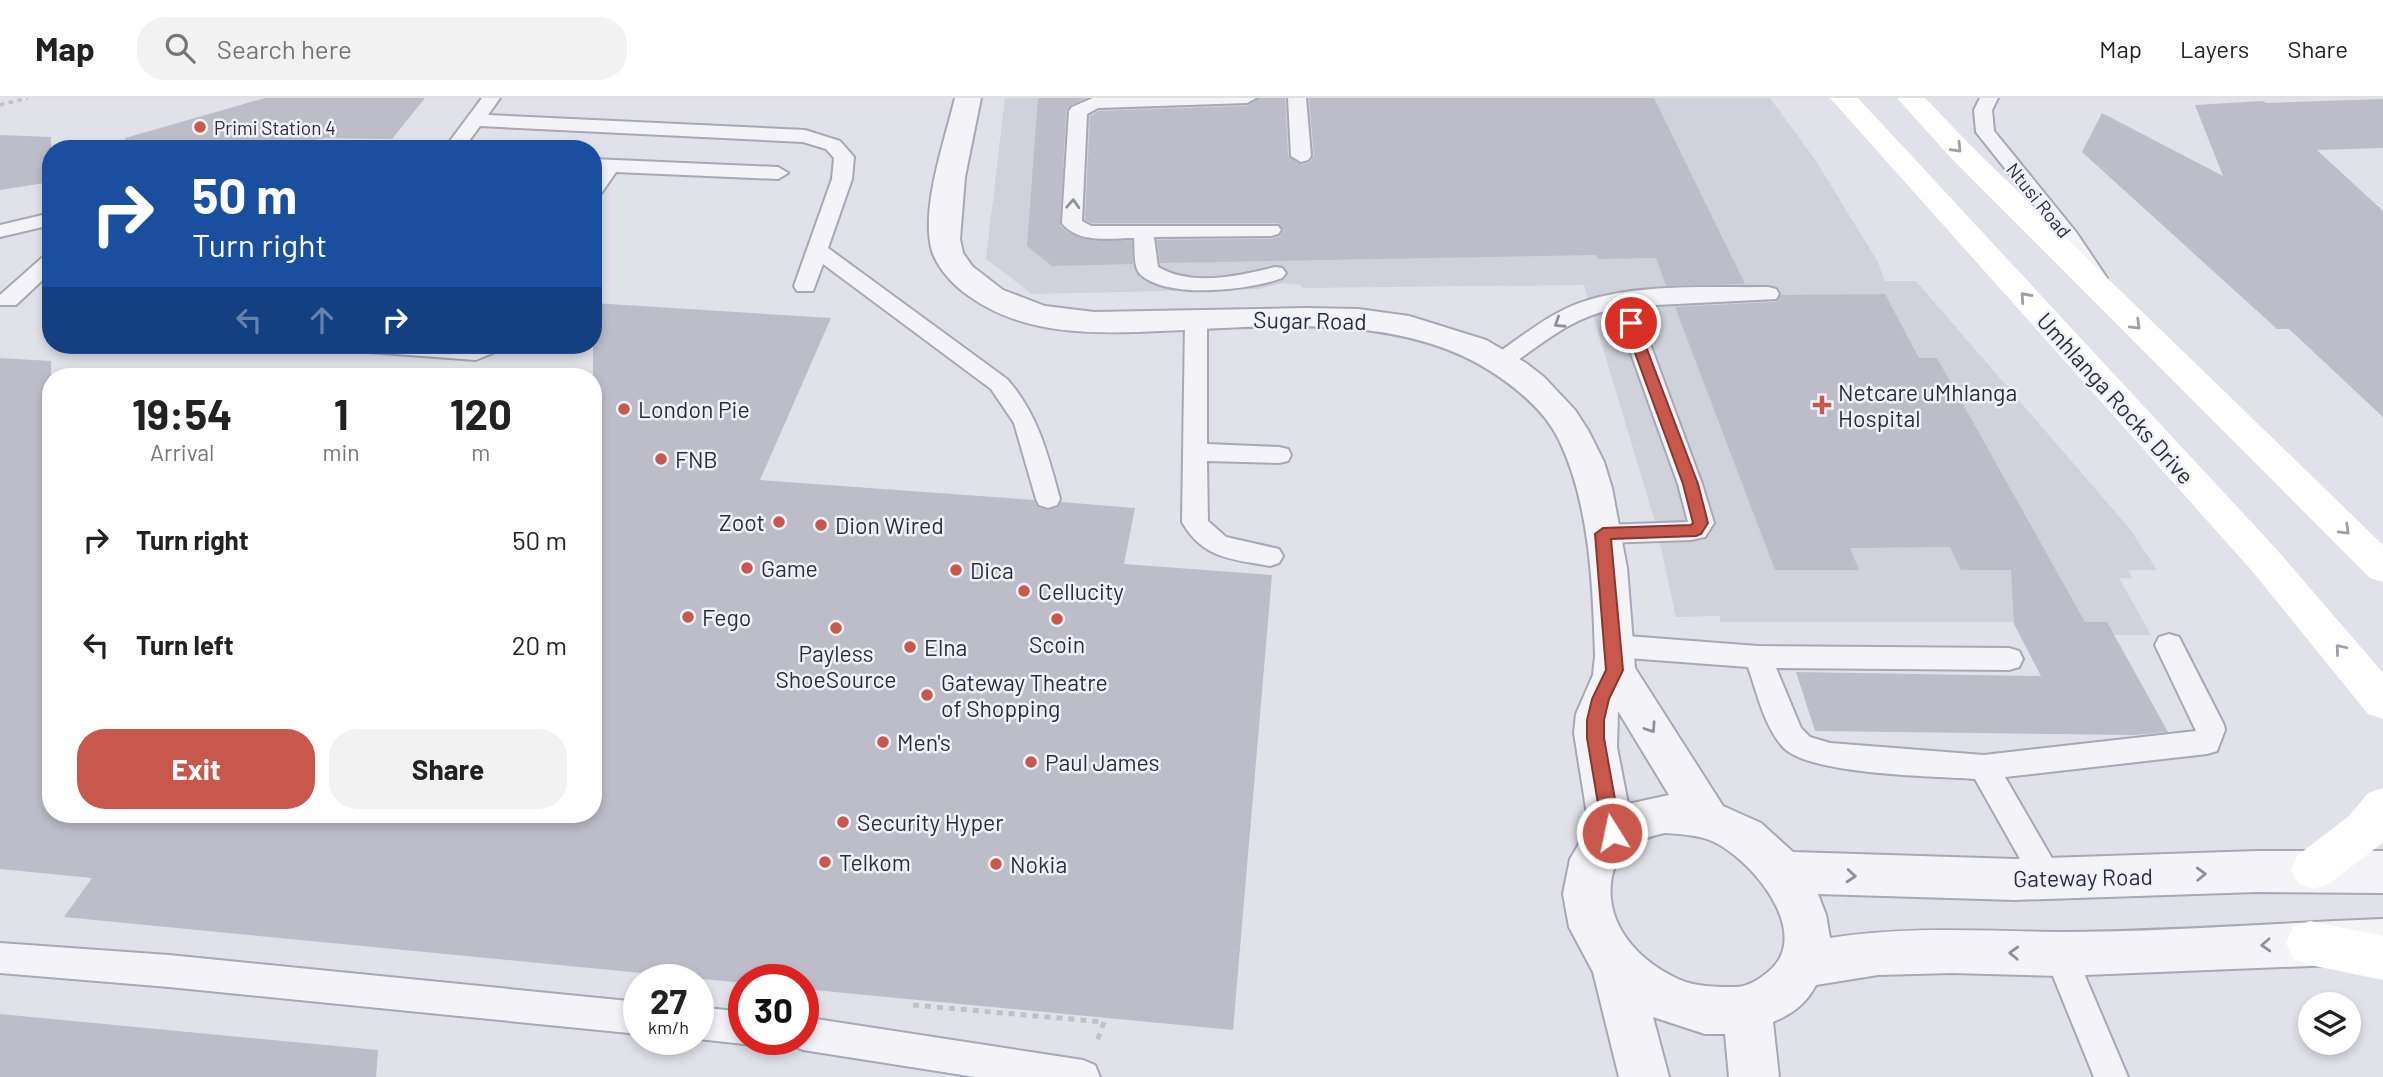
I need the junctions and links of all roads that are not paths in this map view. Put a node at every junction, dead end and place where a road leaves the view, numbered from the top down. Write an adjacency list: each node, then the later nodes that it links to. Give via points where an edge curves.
1 (491, 98): 8 (lane)
2 (968, 98): 25 (street, Sugar Road, via 944,231 947,251 965,277 1017,310 1048,318 1096,323)
3 (1247, 98): 16 (lane, one-way to 3, via 1087,232 1072,223 1078,111 1095,103)
4 (1297, 98): 10 (lane)
5 (1843, 98): 37 (main road, Umhlanga Rocks Drive, one-way to 5, via 2266,562)
6 (1910, 98): 23 (main road, one-way to 23)
7 (1989, 98): 23 (lane, Ntusi Road, via 1983,110 1985,132 2069,236)
8 (474, 120): 9 (lane); 17 (lane, via 746,132 823,141 839,149 844,164)
9 (460, 140)
10 (1301, 156)
11 (602, 165): 12 (lane)
12 (778, 173)
13 (42, 221): 15 (lane)
14 (1271, 230): 16 (lane)
15 (0, 231)
16 (1143, 232): 19 (lane, via 1148,270 1163,280 1255,281)
17 (818, 251): 20 (lane); 29 (lane, via 1013,398 1025,416)
18 (42, 268): 22 (lane)
19 (1275, 272)
20 (805, 286)
21 (1768, 294): 24 (lane)
22 (8, 300)
23 (2110, 300): 32 (main road, one-way to 32)
24 (1623, 301): 26 (lane, one-way to 26, via 1580,311); 30 (lane, via 1701,523 1691,531)
25 (1196, 320): 26 (street, Sugar Road, via 1381,322 1433,332); 27 (lane)
26 (1500, 362): 30 (street, Sugar Road, via 1547,398 1564,419 1579,446)
27 (1194, 452): 28 (lane); 31 (lane, via 1198,529 1219,546)
28 (1279, 454)
29 (1048, 499)
30 (1603, 534): 35 (street, Sugar Road)
31 (1269, 556)
32 (2383, 568)
33 (2169, 646): 38 (lane, via 2210,725 2207,742)
34 (1758, 657): 35 (lane); 36 (lane); 38 (lane, via 1783,724 1801,747 1846,758)
35 (1614, 658): 40 (street, Sugar Road, one-way to 40); 41 (street, via 1595,720)
36 (2009, 659)
37 (2381, 702)
38 (1984, 767): 45 (lane)
39 (2383, 807): 42 (main road, via 2365,830)
40 (1707, 819): 41 (street, via 1665,814 1627,823); 43 (street, via 1747,838)
41 (1612, 833): 51 (street, via 1597,849 1585,891 1599,940)
42 (2314, 869): 44 (street, Gateway Road); 45 (street, Gateway Road, one-way to 42)
43 (1783, 872): 45 (street, Gateway Road, one-way to 45, via 1887,879); 52 (street, via 1795,890 1804,919)
44 (2383, 872)
45 (2048, 879)
46 (2383, 941): 47 (street)
47 (2310, 943): 48 (street, one-way to 48); 50 (main road)
48 (2060, 954): 52 (street, one-way to 52, via 1878,953); 59 (lane)
49 (0, 958): 54 (lane)
50 (2383, 958)
51 (1615, 962): 53 (street, via 1637,983 1691,1009); 57 (street)
52 (1802, 965): 53 (street, via 1781,994)
53 (1747, 1010): 58 (street)
54 (623, 1016)
55 (819, 1036): 56 (lane)
56 (1083, 1077)
57 (1644, 1077)
58 (1754, 1077)
59 (2111, 1077)

